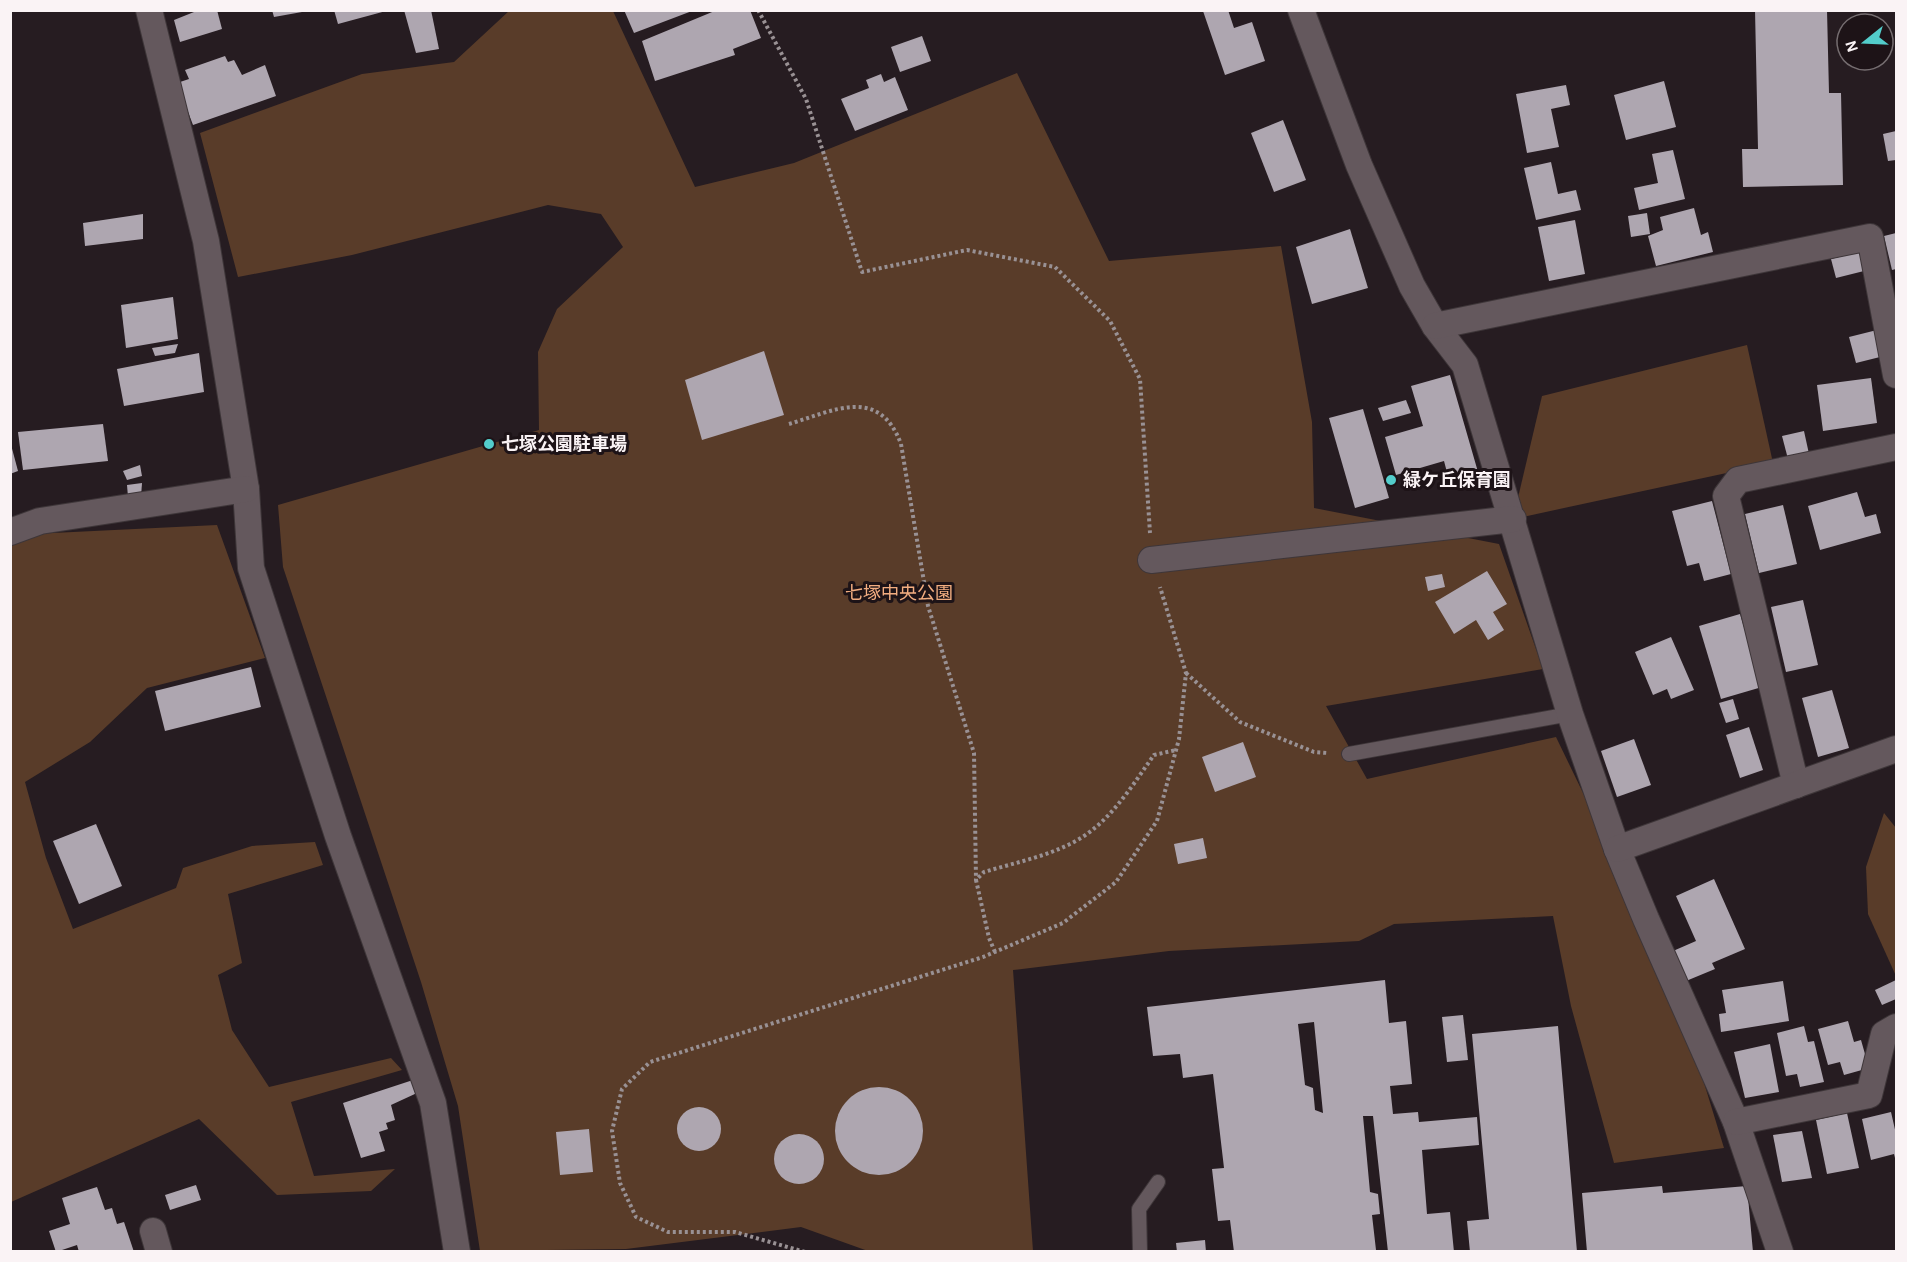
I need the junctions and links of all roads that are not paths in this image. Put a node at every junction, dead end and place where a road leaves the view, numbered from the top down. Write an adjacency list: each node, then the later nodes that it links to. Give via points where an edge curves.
1 (149, 10): 6 (street, via 206,241)
2 (1301, 10): 3 (street, via 1359,165 1412,286)
3 (1436, 327): 4 (street, via 1870,237); 7 (street, via 1465,365)
4 (1896, 375)
5 (1896, 447): 13 (street, via 1738,480 1726,496)
6 (246, 489): 8 (street, via 40,521); 18 (street, via 251,568 338,836 433,1102)
7 (1513, 519): 9 (street); 10 (street)
8 (10, 532)
9 (1151, 560)
10 (1570, 714): 12 (lane); 14 (street)
11 (1896, 749): 13 (street)
12 (1349, 754)
13 (1796, 785): 14 (street)
14 (1617, 849): 16 (street)
15 (1896, 1028): 16 (street, via 1884,1034 1869,1095)
16 (1736, 1122): 20 (street)
17 (1158, 1182): 19 (lane, via 1139,1209)
18 (457, 1251)
19 (1140, 1251)
20 (1780, 1251)

